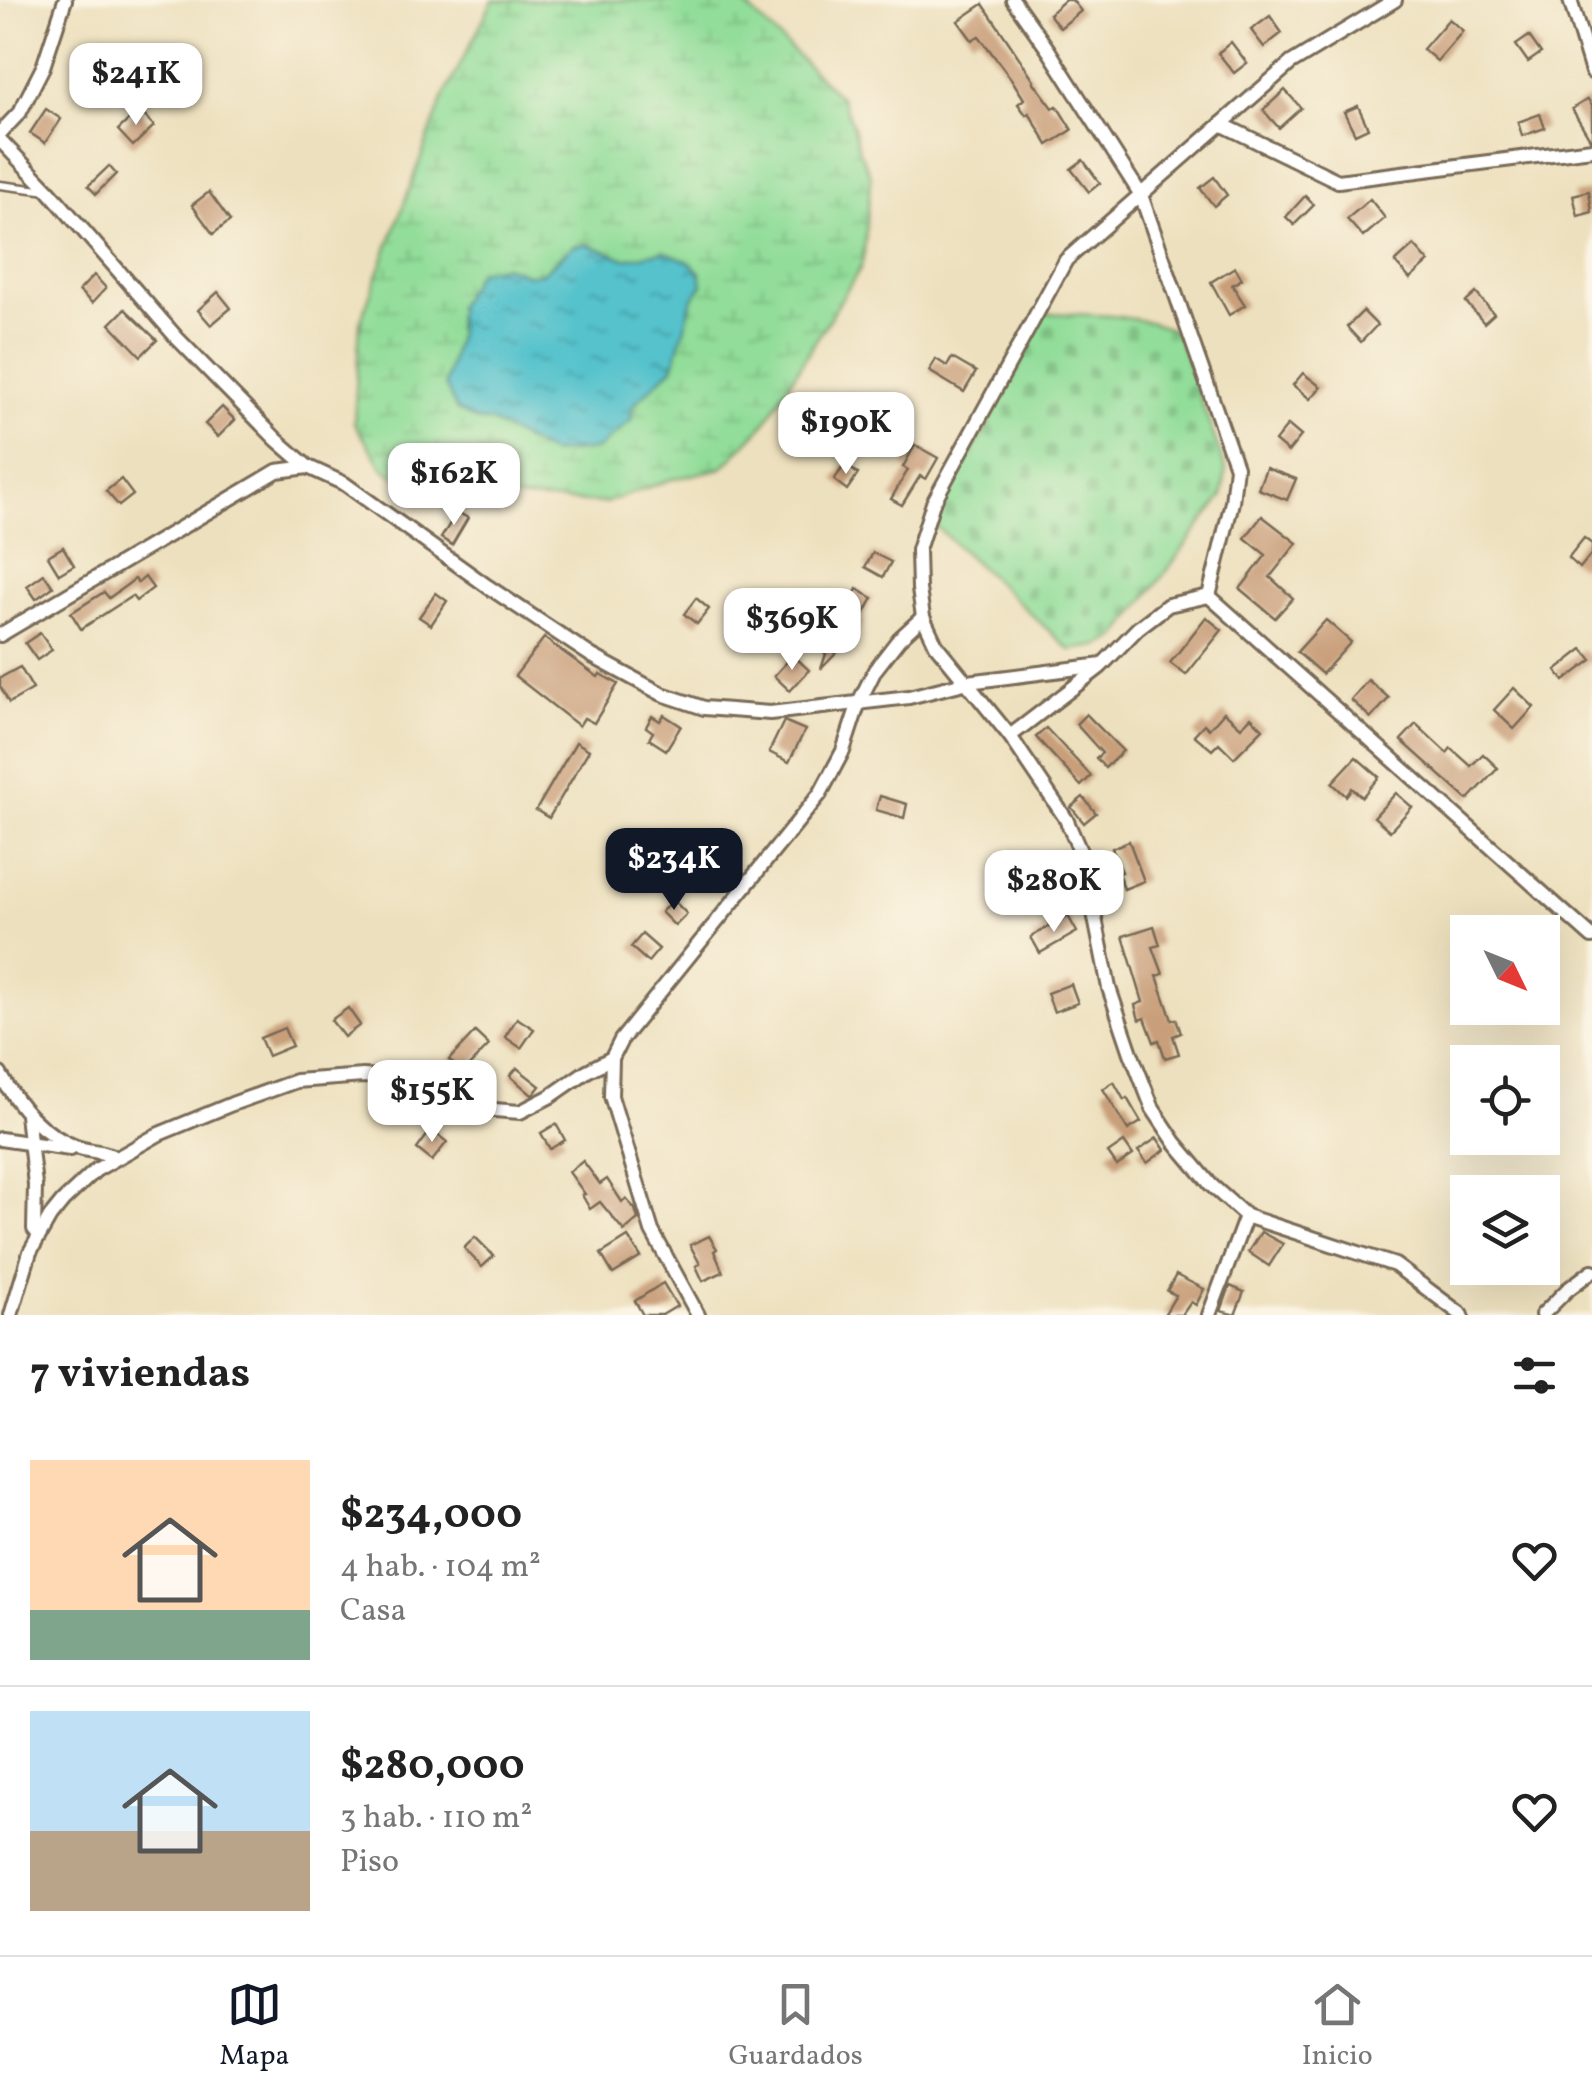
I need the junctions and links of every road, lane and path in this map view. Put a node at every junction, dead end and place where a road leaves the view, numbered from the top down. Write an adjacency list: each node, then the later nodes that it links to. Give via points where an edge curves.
1 (66, 0): 7 (street, via 20,112)
2 (1013, 0): 12 (street)
3 (1395, 0): 6 (street, via 1291,62)
4 (1570, 0): 5 (street)
5 (1592, 72)
6 (1221, 124): 9 (street, via 1338,181); 12 (street)
7 (0, 132)
8 (0, 140): 11 (street)
9 (1592, 149)
10 (0, 184): 11 (lane)
11 (49, 191): 13 (street, via 177,338)
12 (1141, 194): 14 (street, via 1236,466); 15 (street, via 1066,260 934,503 918,550)
13 (308, 467): 16 (street, via 277,471); 19 (street, via 345,484 592,656 662,694 704,708 770,714)
14 (1209, 596): 17 (street, via 1168,605); 21 (street)
15 (923, 617): 18 (street, via 936,645); 19 (street, via 875,670)
16 (0, 635)
17 (1102, 666): 18 (street); 20 (street)
18 (968, 682): 19 (street, via 909,698); 20 (street)
19 (859, 702): 22 (street, via 820,794)
20 (1010, 736): 29 (street, via 1066,819 1082,858 1109,988 1152,1109 1211,1185)
21 (1590, 931)
22 (612, 1058): 28 (street, via 528,1110 512,1113 403,1079 296,1081); 33 (street, via 611,1096 652,1231)
23 (0, 1074): 24 (street)
24 (27, 1115): 26 (street); 27 (street)
25 (0, 1139): 26 (street)
26 (30, 1143): 27 (street); 30 (street)
27 (87, 1151): 28 (street)
28 (115, 1158): 30 (street, via 73,1190)
29 (1246, 1216): 34 (street); 35 (street, via 1395,1266)
30 (39, 1235): 32 (street)
31 (1592, 1271): 36 (street)
32 (11, 1315)
33 (698, 1315)
34 (1209, 1315)
35 (1462, 1315)
36 (1542, 1315)

